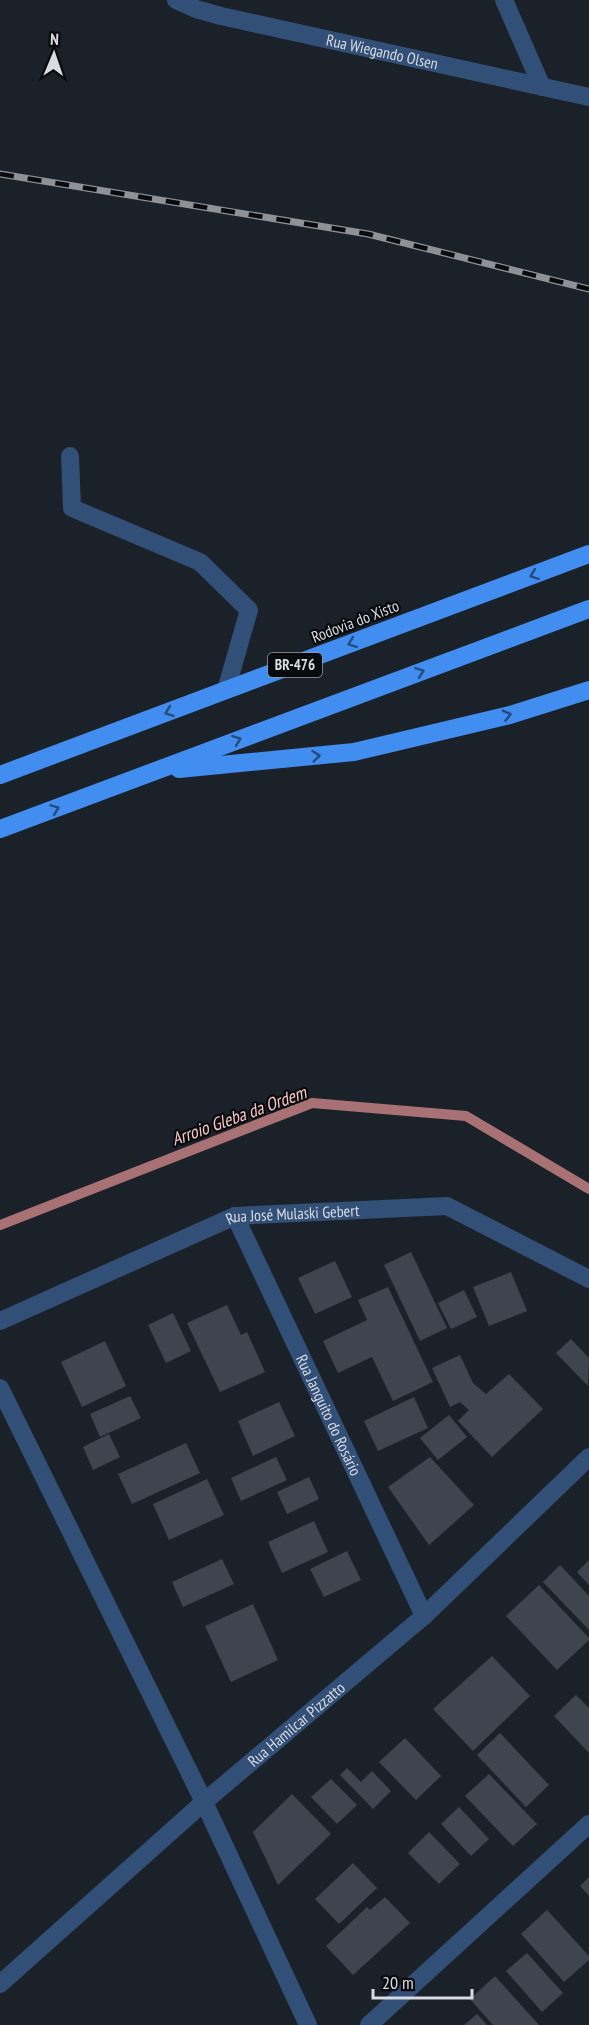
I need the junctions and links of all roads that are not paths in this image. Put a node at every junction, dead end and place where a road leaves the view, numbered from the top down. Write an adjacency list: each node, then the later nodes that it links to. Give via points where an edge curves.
1 (176, 0): 3 (street, Rua Wiegando Olsen, via 220,16)
2 (504, 0): 3 (street)
3 (542, 87): 4 (street, Rua Wiegando Olsen)
4 (589, 97)
5 (70, 456): 8 (street, via 72,508 200,561 249,610)
6 (589, 554): 8 (highway, Rodovia do Xisto / BR-476, one-way to 8)
7 (589, 609): 10 (highway, one-way to 7)
8 (226, 690): 11 (highway, Rodovia do Xisto / BR-476, one-way to 11)
9 (589, 690): 10 (highway, one-way to 9, via 354,752 510,715)
10 (153, 772): 12 (highway, one-way to 10)
11 (0, 775)
12 (0, 829)
13 (235, 1216): 14 (street, Rua José Mulaski Gebert, via 447,1206); 15 (street, Rua José Mulaski Gebert); 18 (street, Rua Janguito do Rosário)
14 (589, 1279)
15 (0, 1321)
16 (0, 1388): 19 (street)
17 (589, 1457): 18 (street, Rua Hamilcar Pizzatto)
18 (423, 1616): 19 (street, Rua Hamilcar Pizzatto)
19 (204, 1802): 21 (street, Rua Hamilcar Pizzatto); 22 (street)
20 (589, 1824): 23 (street)
21 (0, 1984)
22 (308, 2025)
23 (369, 2025)

